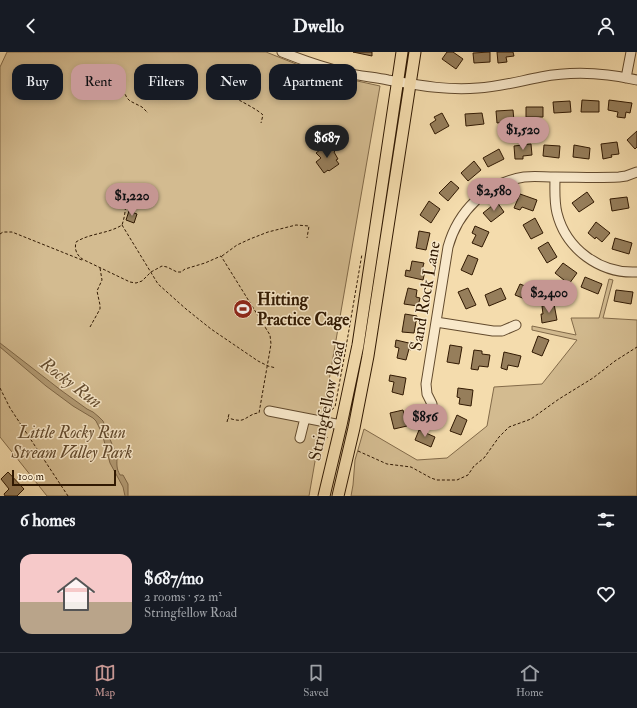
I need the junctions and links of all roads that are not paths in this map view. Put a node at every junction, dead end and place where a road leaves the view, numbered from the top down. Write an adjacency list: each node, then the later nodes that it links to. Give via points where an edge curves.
1 (282, 52): 7 (street, via 343,72)
2 (402, 52): 7 (main road, Stringfellow Road)
3 (415, 52): 8 (main road, Stringfellow Road)
4 (631, 52): 5 (street)
5 (626, 78): 6 (street); 8 (street, via 565,74 464,89)
6 (637, 80)
7 (397, 82): 8 (street); 17 (main road, Stringfellow Road, via 358,345)
8 (410, 84): 20 (main road, Stringfellow Road, via 376,312)
9 (637, 172): 10 (street, Sand Rock Lane, via 619,177)
10 (555, 177): 11 (street, via 557,213 571,242 596,263 622,272); 12 (street, Sand Rock Lane, via 526,177 503,183 484,193 468,208 458,223 450,243)
11 (637, 272)
12 (436, 322): 13 (street, via 493,331 502,331); 14 (street, Sand Rock Lane, via 426,384)
13 (516, 325)
14 (432, 404)
15 (269, 411): 16 (street)
16 (305, 418): 17 (street); 18 (street)
17 (341, 425): 19 (main road, Stringfellow Road)
18 (300, 438)
19 (324, 496)
20 (338, 496)

